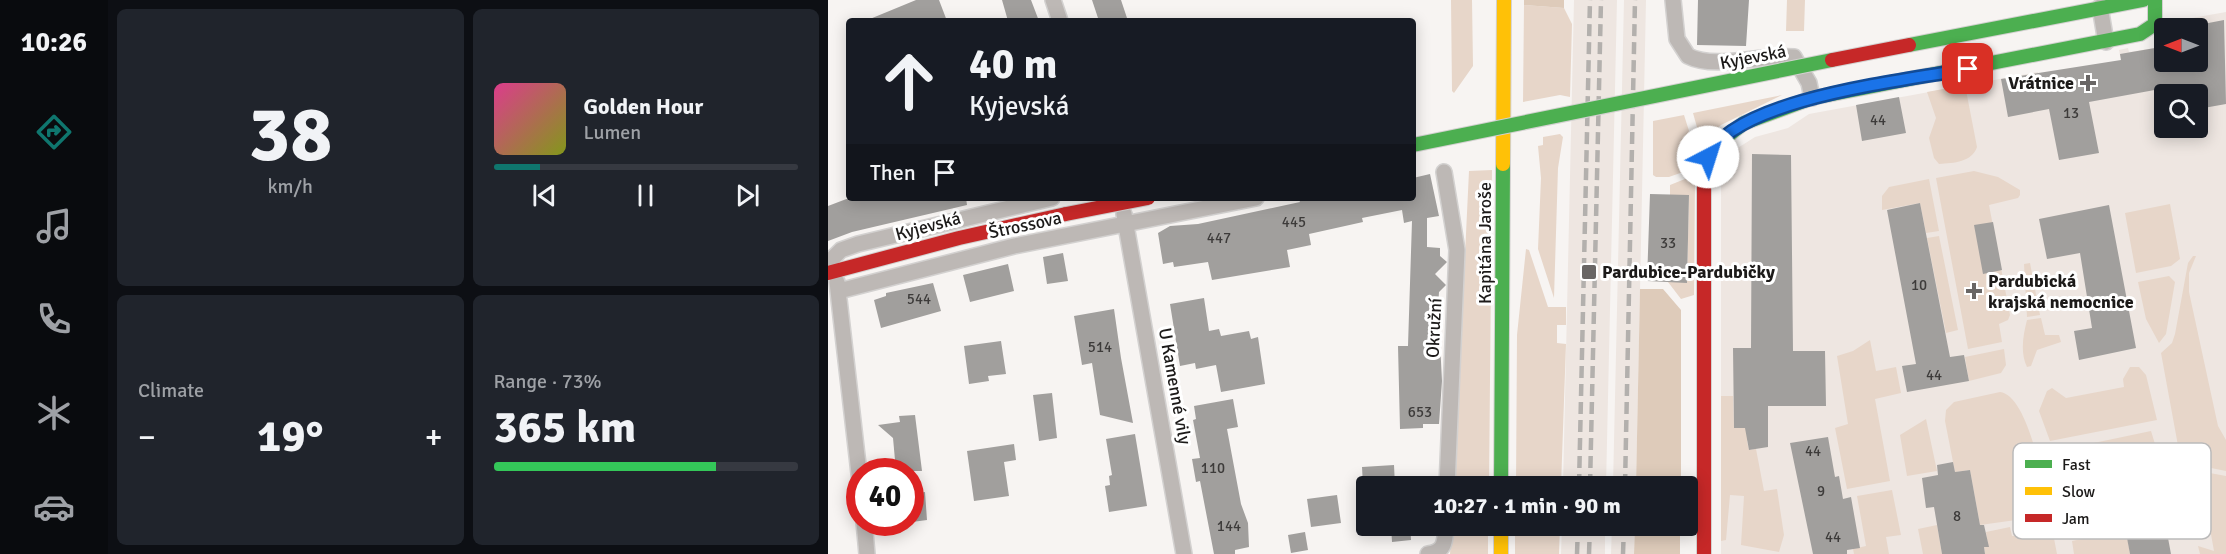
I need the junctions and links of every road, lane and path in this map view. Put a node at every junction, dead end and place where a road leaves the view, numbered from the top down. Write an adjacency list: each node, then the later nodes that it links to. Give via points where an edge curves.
1 (1053, 0): 7 (street)
2 (1504, 0): 21 (street, Kapitána Jaroše)
3 (1673, 0): 9 (street, via 1680,46 1694,59 1794,57 1809,83)
4 (2143, 0): 6 (street, Kyjevská)
5 (2155, 0): 8 (street, via 2157,18 2152,28)
6 (2100, 7): 8 (street); 10 (street, Kyjevská, bridge)
7 (1059, 18)
8 (2106, 42): 9 (street)
9 (1812, 98): 29 (street, via 1778,108 1741,126 1718,141 1708,157 1704,176)
10 (1416, 144)
11 (1444, 172): 20 (street, Okružní, via 1457,250)
12 (1039, 201): 17 (street, Štrossova, via 858,244 842,250)
13 (1120, 201): 16 (street, U Kamenné vily)
14 (1133, 201): 17 (street, Kyjevská, bridge)
15 (1241, 201): 16 (street, Štrossova)
16 (1127, 224): 18 (street, Štrossova, via 1014,246); 27 (street, U Kamenné vily)
17 (830, 269): 18 (street)
18 (839, 291): 19 (street)
19 (857, 458)
20 (1447, 476)
21 (1501, 476)
22 (865, 536): 26 (street)
23 (1445, 536): 25 (street)
24 (1501, 536): 28 (street)
25 (1434, 552)
26 (867, 554)
27 (1184, 554)
28 (1501, 554)
29 (1704, 554)

